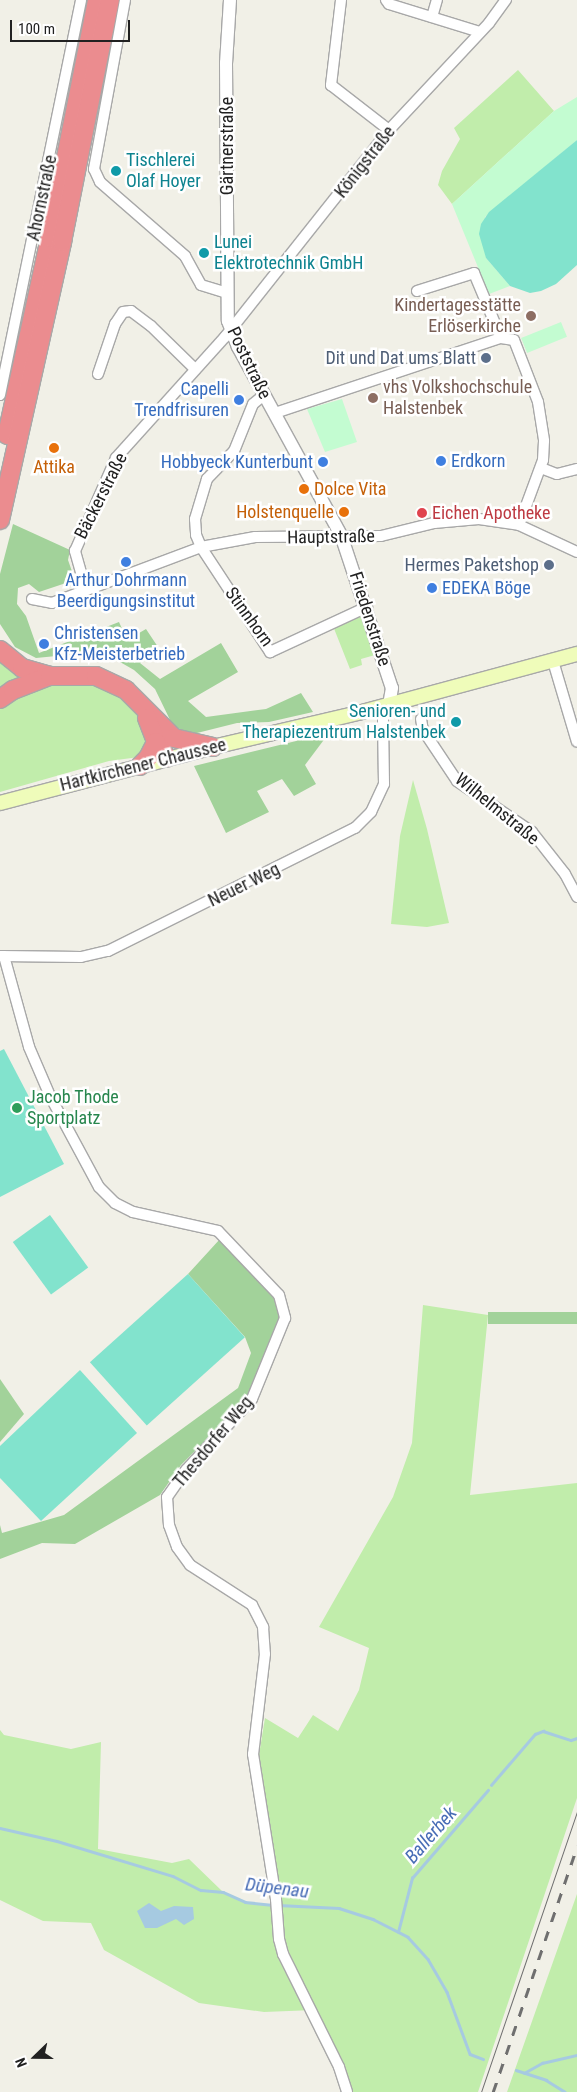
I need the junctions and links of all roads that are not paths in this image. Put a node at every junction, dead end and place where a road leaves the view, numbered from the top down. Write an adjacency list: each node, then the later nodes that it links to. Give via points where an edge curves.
1 (81, 0): 20 (street, Ahornstraße)
2 (97, 0): 23 (highway, via 50,238)
3 (110, 0): 26 (highway, via 60,252)
4 (126, 0): 15 (street, via 94,169 100,182 185,256 201,286)
5 (230, 0): 15 (street, Gärtnerstraße, via 226,63)
6 (341, 0): 13 (street, via 331,85 364,106)
7 (386, 0): 10 (street)
8 (437, 0): 11 (street)
9 (506, 0): 12 (street, Königstraße)
10 (403, 4): 11 (street)
11 (432, 17): 12 (street)
12 (480, 32): 13 (street, Königstraße)
13 (389, 130): 16 (street, Königstraße)
14 (417, 291): 17 (street, via 474,273)
15 (227, 293): 16 (street, Poststraße)
16 (231, 330): 18 (street, Bäckerstraße); 21 (street, Poststraße)
17 (501, 338): 22 (street); 24 (street, via 514,340 538,402 544,440)
18 (195, 369): 19 (street, via 131,310 123,312 115,324); 31 (street, Bäckerstraße, via 116,458 77,543 75,559)
19 (98, 374)
20 (0, 395)
21 (264, 395): 22 (street, Poststraße); 29 (street, via 253,404 234,451 207,479 195,519 196,536)
22 (275, 413): 28 (street, Poststraße)
23 (0, 464)
24 (541, 468): 25 (street, via 557,474); 27 (street)
25 (577, 469)
26 (0, 520)
27 (519, 525): 28 (street, Hauptstraße, via 462,519 380,536); 30 (street, Hauptstraße)
28 (342, 534): 29 (street, Hauptstraße, via 322,539 255,537); 33 (street, Friedenstraße)
29 (201, 547): 31 (street, Hauptstraße); 33 (street, Stinnhorn, via 270,652)
30 (577, 552)
31 (86, 590): 32 (street, Hauptstraße, via 52,603)
32 (32, 600)
33 (367, 607): 39 (street, Friedenstraße, via 392,688)
34 (0, 650): 37 (highway, via 22,668)
35 (577, 654): 36 (main road, Hartkirchener Chaussee)
36 (553, 661): 39 (main road, Hartkirchener Chaussee); 42 (street)
37 (50, 676): 38 (highway, via 13,690); 41 (highway, via 86,675 107,679 126,690 142,706)
38 (0, 699)
39 (389, 705): 43 (main road, Hartkirchener Chaussee); 48 (street, Neuer Weg, via 383,717 384,784 371,812 355,828 108,951 81,957)
40 (422, 719): 47 (street, Wilhelmstraße, via 423,730 457,781 532,832 565,874)
41 (161, 737): 43 (highway); 44 (highway); 45 (highway)
42 (577, 742)
43 (213, 747): 44 (main road, Hartkirchener Chaussee)
44 (167, 758): 45 (main road, Hartkirchener Chaussee)
45 (140, 766): 46 (main road, Hartkirchener Chaussee)
46 (0, 803)
47 (577, 897)
48 (2, 956): 49 (street, Thesdorfer Weg, via 29,1047 51,1098 99,1188 115,1203 133,1212 218,1231 279,1295 285,1318 252,1399 186,1470 167,1497 169,1525 177,1547 190,1565 252,1605 263,1627 265,1654 253,1754 283,1954 339,2067)
49 (347, 2092)

